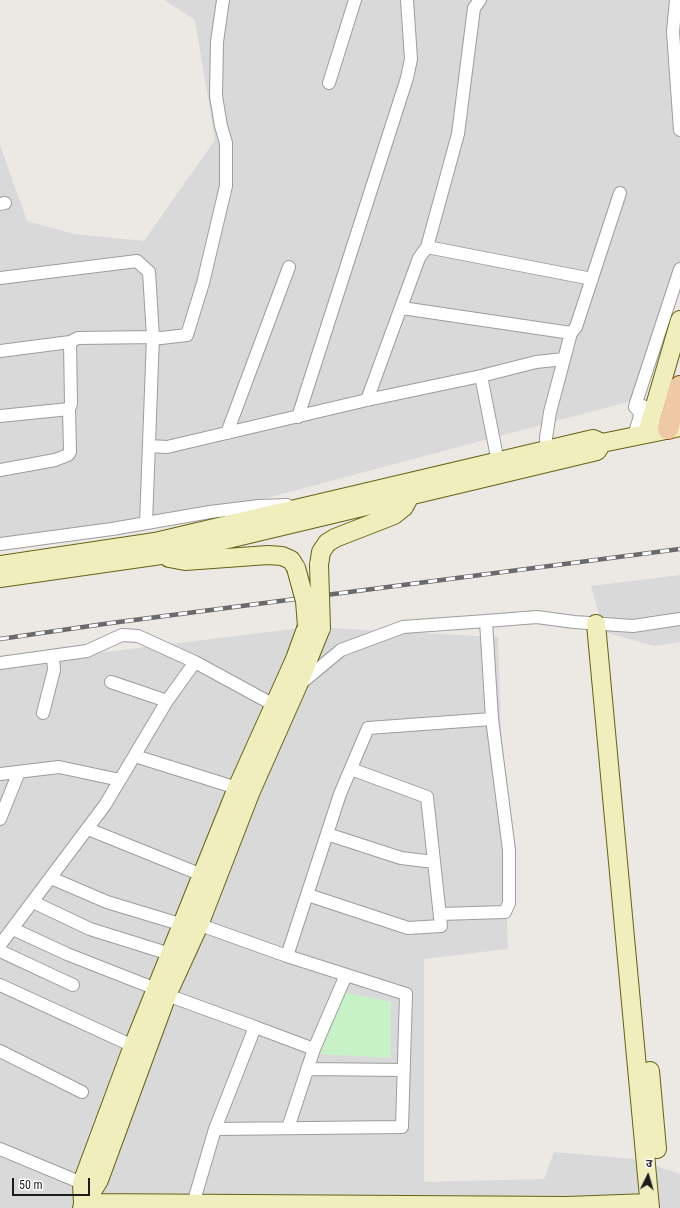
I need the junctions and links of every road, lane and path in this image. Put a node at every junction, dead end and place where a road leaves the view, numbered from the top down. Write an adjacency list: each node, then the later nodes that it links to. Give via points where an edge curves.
1 (223, 0): 18 (street, via 217,42 216,96 226,143 226,186 203,283 187,335)
2 (355, 0): 6 (street)
3 (407, 0): 28 (street, via 411,59 407,78)
4 (480, 0): 9 (street, via 474,8 458,134)
5 (676, 0): 7 (street, via 673,32)
6 (329, 83)
7 (680, 130)
8 (620, 193): 13 (street)
9 (427, 246): 13 (street); 15 (street, via 419,258)
10 (289, 268): 30 (street)
11 (680, 269): 26 (street, via 636,403 635,407)
12 (0, 278): 18 (street, via 137,261 149,272)
13 (592, 279): 17 (street, via 576,327)
14 (680, 290): 26 (street)
15 (402, 308): 17 (street); 24 (street)
16 (680, 320): 31 (street)
17 (571, 334): 21 (street)
18 (153, 337): 19 (street, via 78,338); 33 (street)
19 (70, 342): 20 (street); 25 (street)
20 (0, 351)
21 (564, 359): 22 (street, via 536,362); 34 (street, via 550,412)
22 (481, 376): 24 (street); 35 (street)
23 (680, 386): 29 (main road)
24 (367, 400): 28 (street)
25 (69, 410): 27 (street); 36 (street, via 71,443 68,455 55,460)
26 (641, 414): 31 (street)
27 (0, 416)
28 (298, 417): 30 (street)
29 (674, 428): 31 (street)
30 (227, 433): 33 (street, via 167,447)
31 (640, 434): 32 (street)
32 (602, 443): 34 (street, via 593,439); 37 (street, via 597,451)
33 (149, 446): 39 (street)
34 (547, 450): 35 (street)
35 (498, 462): 38 (street)
36 (0, 470)
37 (410, 496): 41 (street); 47 (street, bridge, via 404,507 394,515 327,543 321,552)
38 (297, 510): 39 (street, via 286,504 259,506); 42 (street, via 155,542)
39 (146, 523): 40 (street)
40 (0, 544)
41 (161, 555): 43 (street); 47 (street, bridge, via 185,561 268,555 291,560 296,568)
42 (0, 565)
43 (0, 578)
44 (680, 619): 46 (street, via 632,626)
45 (486, 621): 46 (street, via 537,616); 52 (street, via 403,627 341,650); 56 (street)
46 (602, 624): 97 (street, via 655,1121)
47 (314, 627): 52 (street); 54 (street, via 295,659)
48 (53, 656): 49 (street, via 87,651 122,635 138,636); 50 (street); 55 (street, via 54,670)
49 (195, 662): 53 (street); 54 (street)
50 (0, 663)
51 (111, 682): 53 (street)
52 (298, 685): 72 (street)
53 (167, 701): 57 (street)
54 (274, 705): 62 (street)
55 (44, 714)
56 (492, 719): 58 (street, via 368,728); 71 (street, via 509,850 509,903 505,912)
57 (134, 756): 61 (street); 62 (street)
58 (351, 769): 65 (street); 66 (street, via 428,797)
59 (19, 772): 60 (street); 61 (street, via 59,767); 63 (street)
60 (0, 774)
61 (120, 780): 64 (street)
62 (237, 788): 67 (street)
63 (0, 819)
64 (88, 829): 67 (street); 68 (street)
65 (327, 834): 66 (street, via 401,858); 69 (street)
66 (434, 862): 71 (street)
67 (202, 875): 72 (street)
68 (51, 878): 70 (street); 72 (street, via 108,902)
69 (308, 895): 71 (street, via 408,928 441,926); 77 (street)
70 (33, 902): 73 (street); 76 (street, via 90,929)
71 (440, 914)
72 (189, 923): 76 (street); 77 (street); 81 (street)
73 (13, 929): 74 (street); 81 (street)
74 (0, 945)
75 (0, 951): 80 (street)
76 (170, 954): 81 (street)
77 (287, 956): 78 (street)
78 (346, 975): 84 (street); 87 (street, via 406,994)
79 (0, 985): 83 (street)
80 (73, 985)
81 (162, 992): 82 (street); 83 (street); 94 (street, via 99,1180)
82 (254, 1027): 84 (street); 90 (street)
83 (133, 1046): 92 (street)
84 (314, 1049): 86 (street)
85 (0, 1051): 88 (street)
86 (307, 1069): 87 (street); 89 (street)
87 (404, 1070): 89 (street, via 402,1127)
88 (82, 1092)
89 (288, 1128): 90 (street)
90 (215, 1129): 93 (street)
91 (0, 1149): 92 (street)
92 (82, 1183): 94 (street)
93 (193, 1204): 94 (street); 95 (street)
94 (83, 1206)
95 (238, 1206): 96 (street)
96 (305, 1206): 98 (street)
97 (654, 1206): 100 (street)
98 (367, 1207): 99 (street)
99 (436, 1207): 100 (street)
100 (567, 1207)

